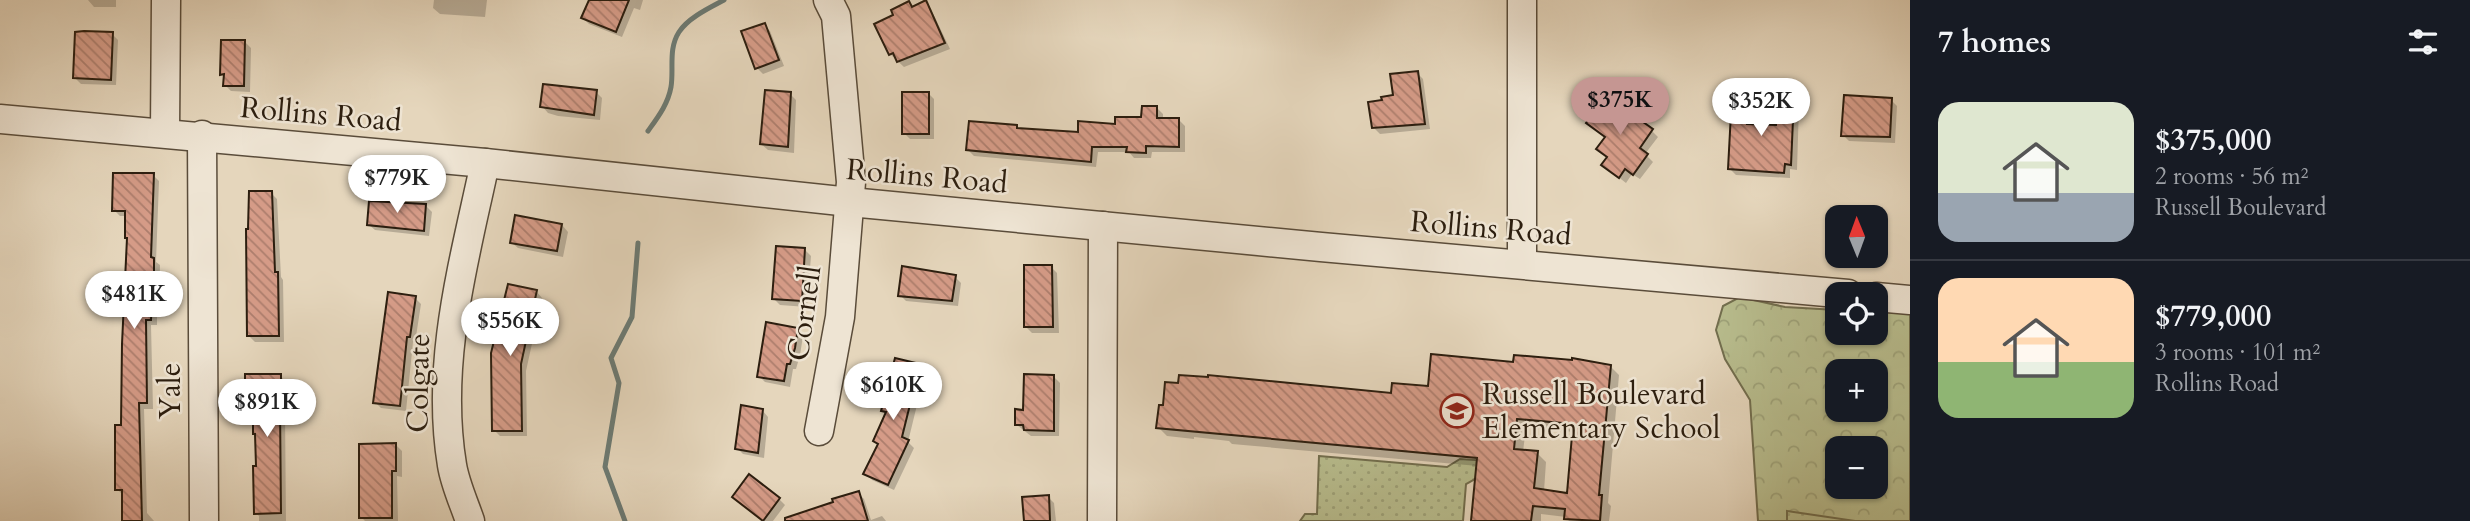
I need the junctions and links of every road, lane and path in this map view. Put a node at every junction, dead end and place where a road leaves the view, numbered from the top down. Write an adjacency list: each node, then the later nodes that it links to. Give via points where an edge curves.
1 (166, 0): 5 (street)
2 (828, 0): 8 (street, Cornell, via 836,16)
3 (1522, 0): 10 (street)
4 (0, 119): 5 (street, Rollins Road)
5 (165, 132): 6 (street, Rollins Road)
6 (202, 135): 7 (street, Rollins Road); 15 (street, Yale)
7 (485, 163): 8 (street, Rollins Road); 16 (street, Colgate, via 451,324 447,365 452,468)
8 (850, 202): 9 (street, Rollins Road); 14 (street, Cornell, via 839,317)
9 (1103, 226): 10 (street, Rollins Road); 17 (street)
10 (1522, 264): 11 (street, Rollins Road)
11 (1825, 292)
12 (1888, 298): 13 (street)
13 (1910, 300)
14 (819, 431)
15 (204, 521)
16 (470, 521)
17 (1102, 521)

